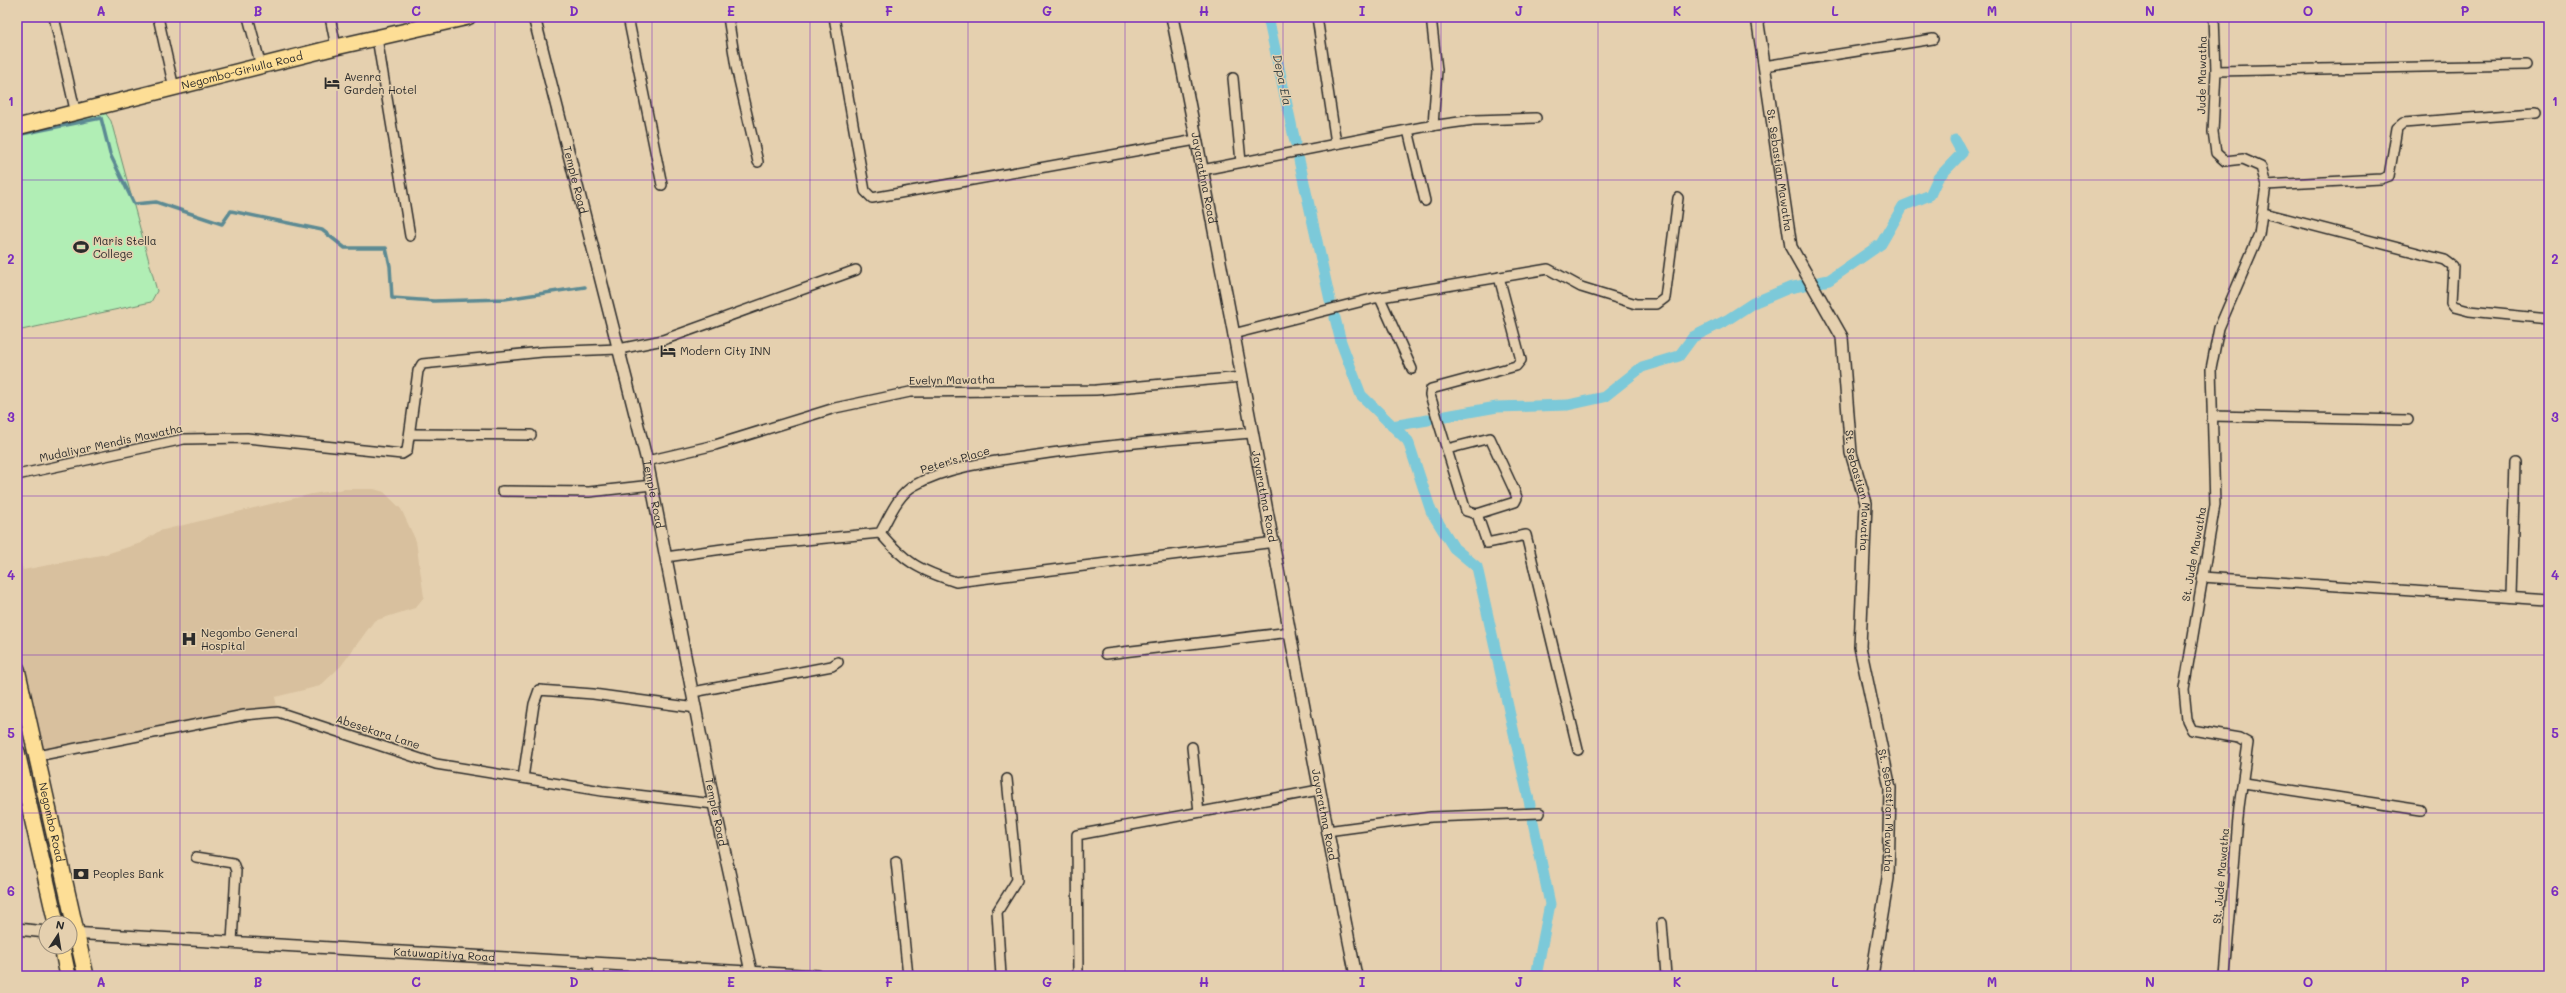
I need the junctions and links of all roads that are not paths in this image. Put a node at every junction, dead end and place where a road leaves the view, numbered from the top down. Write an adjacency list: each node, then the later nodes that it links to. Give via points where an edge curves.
1 (54, 17): 25 (street)
2 (158, 17): 23 (street)
3 (248, 17): 19 (street)
4 (330, 17): 17 (street)
5 (468, 17): 15 (main road, Negombo-Giriulla Road)
6 (534, 17): 47 (street, Temple Road)
7 (628, 17): 36 (street)
8 (728, 17): 33 (street, via 736,67)
9 (834, 17): 31 (street, via 865,191 872,198)
10 (1172, 17): 31 (street, Jayarathna Road)
11 (1317, 17): 32 (street)
12 (1431, 17): 27 (street, via 1437,70)
13 (1757, 17): 20 (street, St. Sebastian Mawatha)
14 (2214, 17): 21 (street, Jude Mawatha)
15 (377, 38): 17 (main road, Negombo-Giriulla Road); 41 (street)
16 (1933, 39): 20 (street)
17 (336, 47): 19 (main road, Negombo-Giriulla Road)
18 (2526, 65): 21 (street)
19 (261, 66): 23 (main road, Negombo-Giriulla Road)
20 (1764, 66): 109 (street, St. Sebastian Mawatha, via 1791,247 1842,337 1851,453 1866,502 1860,647 1890,788 1888,878)
21 (2216, 71): 30 (street, Jude Mawatha)
22 (1234, 78): 34 (street)
23 (174, 88): 25 (main road, Negombo-Giriulla Road)
24 (2535, 113): 37 (street, via 2403,123 2396,128 2389,176 2381,179)
25 (76, 114): 28 (main road, Negombo-Giriulla Road)
26 (1536, 118): 27 (street, via 1474,120)
27 (1433, 126): 29 (street)
28 (17, 127)
29 (1408, 130): 32 (street); 39 (street)
30 (2213, 132): 37 (street, St. Jude Mawatha, via 2216,153 2225,161 2243,159 2261,167)
31 (1196, 140): 35 (street, Jayarathna Road)
32 (1336, 143): 34 (street)
33 (758, 162)
34 (1241, 162): 35 (street)
35 (1202, 170): 46 (street, Jayarathna Road)
36 (662, 185)
37 (2266, 185): 40 (street, St. Jude Mawatha)
38 (1678, 198): 43 (street, via 1665,298 1658,304 1636,304 1581,287 1548,269)
39 (1425, 201)
40 (2264, 213): 45 (street, via 2445,260 2453,266 2451,303 2454,307 2469,311); 50 (street, St. Jude Mawatha, via 2259,235 2219,328 2210,369)
41 (410, 236)
42 (856, 270): 47 (street, via 663,340)
43 (1499, 278): 44 (street); 55 (street, via 1521,360 1516,366 1431,389 1430,395)
44 (1380, 298): 46 (street); 48 (street)
45 (2549, 319)
46 (1233, 334): 49 (street, Jayarathna Road)
47 (619, 349): 53 (street, via 542,352 422,364 418,371); 56 (street, Temple Road)
48 (1412, 369)
49 (1242, 377): 52 (street, Jayarathna Road); 56 (street, Evelyn Mawatha, via 1096,390 910,392 835,408 715,446)
50 (2212, 416): 51 (street); 65 (street, St. Jude Mawatha, via 2215,505)
51 (2408, 420)
52 (1251, 433): 62 (street, Peter's Place, via 1117,443 996,461 932,477 914,486 895,506); 63 (street, Jayarathna Road)
53 (410, 434): 54 (street); 58 (street, Mudaliyar Mendis Mawatha, via 407,451 402,454 247,438 184,439)
54 (531, 435)
55 (1447, 449): 61 (street, via 1466,511); 61 (street, via 1490,438 1515,492 1515,502)
56 (646, 461): 59 (street, Temple Road)
57 (2515, 463): 66 (street)
58 (17, 476)
59 (652, 485): 60 (street, via 589,492); 64 (street, Temple Road)
60 (502, 491)
61 (1477, 514): 75 (street, via 1487,543 1526,535)
62 (880, 533): 63 (street, via 902,558 926,572 956,582); 64 (street, via 751,545)
63 (1274, 542): 68 (street, Jayarathna Road)
64 (666, 557): 72 (street, Temple Road)
65 (2202, 577): 66 (street); 80 (street, St. Jude Mawatha, via 2184,690 2187,720 2192,730 2239,738 2248,743)
66 (2511, 596): 67 (street)
67 (2549, 600)
68 (1291, 632): 69 (street); 81 (street, Jayarathna Road)
69 (1106, 654)
70 (838, 662): 72 (street, via 832,666)
71 (17, 669): 77 (main road, Negombo Road)
72 (693, 692): 73 (street, Temple Road)
73 (696, 708): 78 (street, via 593,694 539,690 534,704); 82 (street, Temple Road)
74 (1192, 747): 84 (street)
75 (1578, 750)
76 (17, 752): 89 (main road, Negombo Road)
77 (37, 756): 78 (street, Abesekara Lane, via 244,715 278,712 436,764); 90 (main road, Negombo Road)
78 (523, 778): 82 (street, Abesekara Lane, via 602,791)
79 (1007, 779): 105 (street, via 1017,880 997,912)
80 (2244, 783): 83 (street); 110 (street, St. Jude Mawatha, via 2239,807)
81 (1320, 790): 84 (street); 86 (street, Jayarathna Road)
82 (714, 804): 99 (street, Temple Road)
83 (2421, 810)
84 (1199, 812): 106 (street, via 1077,835)
85 (1540, 813): 86 (street, via 1432,817)
86 (1327, 831): 107 (street, Jayarathna Road)
87 (196, 857): 95 (street, via 233,862 236,871)
88 (896, 861): 104 (street)
89 (54, 915)
90 (70, 915)
91 (1662, 923): 108 (street)
92 (17, 929): 93 (street)
93 (38, 931)
94 (78, 934): 95 (street, Katuwapitiya Road)
95 (232, 942): 98 (street, Katuwapitiya Road)
96 (78, 948): 101 (main road, Negombo Road)
97 (64, 955): 100 (main road)
98 (597, 963): 99 (street, Katuwapitiya Road); 102 (street)
99 (752, 974): 103 (street, Katuwapitiya Road)
100 (68, 976)
101 (86, 976)
102 (600, 976)
103 (818, 976)
104 (908, 976)
105 (1001, 976)
106 (1078, 976)
107 (1356, 976)
108 (1666, 976)
109 (1872, 976)
110 (2225, 976)

